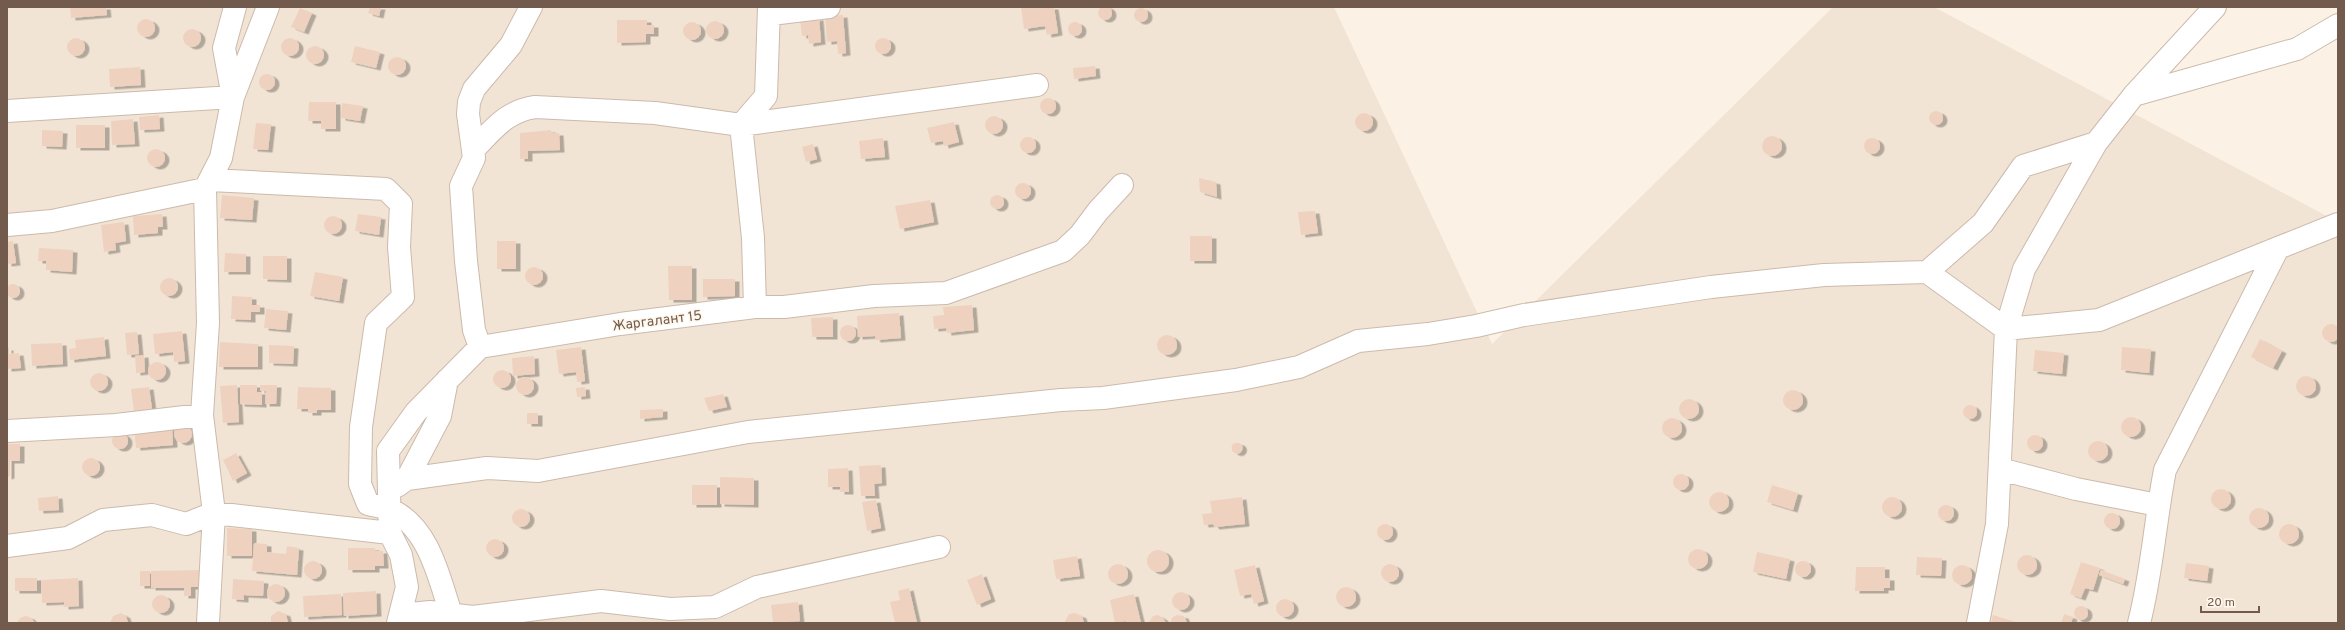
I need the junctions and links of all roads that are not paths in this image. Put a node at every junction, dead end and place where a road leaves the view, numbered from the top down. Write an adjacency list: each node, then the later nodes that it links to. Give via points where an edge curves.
1 (235, 7): 10 (street, via 224,48)
2 (268, 7): 10 (street)
3 (829, 7): 6 (street)
4 (2215, 7): 9 (street)
5 (529, 9): 14 (street, via 511,45 474,88 468,114)
6 (770, 11): 12 (street, via 766,96)
7 (2338, 25): 9 (street, via 2297,49)
8 (1037, 85): 12 (street)
9 (2134, 95): 13 (street)
10 (233, 97): 11 (street); 15 (street, via 221,158)
11 (7, 111)
12 (741, 125): 14 (street, via 655,113 535,107 521,109 509,115); 21 (street, via 753,238)
13 (2096, 143): 20 (street, via 2023,166 1983,223); 22 (street, via 2024,269)
14 (473, 150): 23 (street, via 474,158 461,186 474,330)
15 (208, 185): 18 (street, via 52,221); 25 (street, via 208,323); 29 (street, via 386,189 401,204 399,247 403,297 376,323 361,427 360,484 368,504)
16 (1122, 185): 21 (street, Жаргалант 15, via 1080,235 1063,251 946,293 874,296)
17 (2338, 224): 19 (street)
18 (7, 225)
19 (2278, 248): 22 (street, via 2099,320); 30 (street, via 2165,470)
20 (1927, 272): 22 (street); 28 (street, via 1824,275 1711,287 1524,315 1428,334 1358,341 1299,367 1236,380 1103,398 1060,400 748,432 538,471 488,468)
21 (755, 308): 23 (street, Жаргалант 15, via 620,324)
22 (2006, 329): 27 (street)
23 (480, 347): 24 (street)
24 (447, 380): 28 (street, via 440,416); 29 (street, via 416,412 388,451)
25 (202, 415): 26 (street, via 116,425); 31 (street)
26 (7, 431)
27 (2000, 469): 30 (street, via 2076,489); 38 (street, via 1997,524)
28 (407, 479): 29 (street)
29 (389, 501): 32 (street); 35 (street, via 410,523 434,561)
30 (2158, 505): 39 (street, via 2148,586)
31 (214, 513): 32 (street); 33 (street, via 186,524 152,515 103,520 68,538); 37 (street)
32 (390, 533): 36 (street, via 401,555 407,587)
33 (7, 546)
34 (939, 547): 35 (street, via 757,587 715,607 670,609 601,601 473,617)
35 (451, 614): 36 (street, via 430,612)
36 (400, 619)
37 (208, 623)
38 (1978, 623)
39 (2139, 623)

